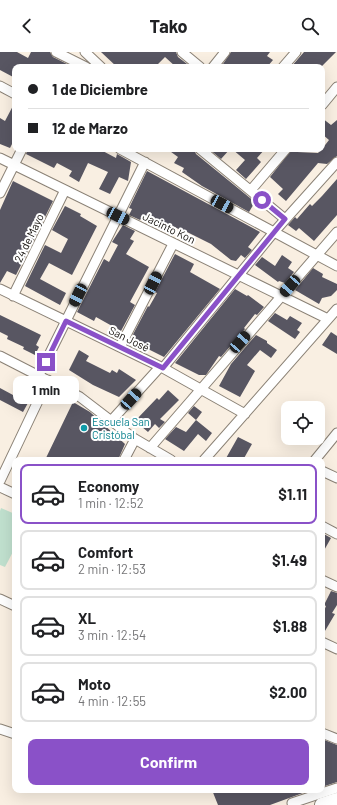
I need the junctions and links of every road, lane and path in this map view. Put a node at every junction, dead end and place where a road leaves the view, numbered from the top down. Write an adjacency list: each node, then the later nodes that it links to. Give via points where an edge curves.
1 (56, 52): 6 (street)
2 (85, 52): 7 (street)
3 (182, 52): 8 (street)
4 (225, 52): 9 (street)
5 (296, 52): 10 (street)
6 (80, 64)
7 (96, 64)
8 (196, 64)
9 (215, 64)
10 (286, 64)
11 (0, 86): 13 (street)
12 (337, 87): 14 (street)
13 (12, 92)
14 (325, 101)
15 (20, 152): 22 (street)
16 (126, 152): 20 (street)
17 (204, 152): 24 (street)
18 (283, 152): 24 (street)
19 (0, 158): 22 (street, Jacinto Kon)
20 (145, 162): 26 (street); 28 (street)
21 (337, 162): 27 (street)
22 (14, 165): 23 (street, Jacinto Kon); 25 (street)
23 (65, 190): 26 (street, Jacinto Kon); 35 (street, 24 de Mayo)
24 (251, 190): 27 (street)
25 (0, 193)
26 (118, 216): 30 (street, Jacinto Kon); 39 (street)
27 (285, 219): 28 (street)
28 (274, 232): 31 (street); 33 (street)
29 (337, 232): 31 (street)
30 (174, 244): 33 (street, Jacinto Kon); 40 (street)
31 (317, 254): 32 (street); 36 (street)
32 (337, 266)
33 (238, 275): 36 (street, Jacinto Kon); 42 (street)
34 (0, 289): 35 (street, San José)
35 (13, 296): 39 (street, San José)
36 (281, 296): 38 (street, Jacinto Kon); 45 (street)
37 (337, 309): 38 (street)
38 (328, 319): 46 (street)
39 (66, 321): 40 (street, San José); 43 (street)
40 (120, 348): 42 (street, San José)
41 (0, 356): 43 (street)
42 (161, 368): 45 (street, San José); 47 (street)
43 (39, 375): 44 (street)
44 (48, 380): 47 (street, via 90,403); 57 (street)
45 (200, 389): 46 (street, San José); 50 (street)
46 (245, 414): 53 (street)
47 (111, 421): 49 (street)
48 (337, 433): 54 (street)
49 (135, 439): 50 (street); 51 (street)
50 (150, 448): 52 (street)
51 (126, 457)
52 (166, 457)
53 (207, 457)
54 (317, 457)
55 (325, 472): 56 (street)
56 (337, 478)
57 (0, 481)
58 (0, 487): 59 (street)
59 (12, 493)
60 (325, 528): 61 (street)
61 (337, 534)
62 (325, 581): 63 (street)
63 (337, 587)
64 (0, 599): 65 (street)
65 (12, 605)
66 (325, 643): 67 (street)
67 (337, 649)
68 (0, 729): 69 (street)
69 (12, 733)
70 (325, 734): 71 (street)
71 (337, 739)
72 (337, 788): 73 (street)
73 (325, 792)
74 (322, 793): 76 (street)
75 (337, 800): 77 (main road)
76 (292, 803)
77 (322, 805)

